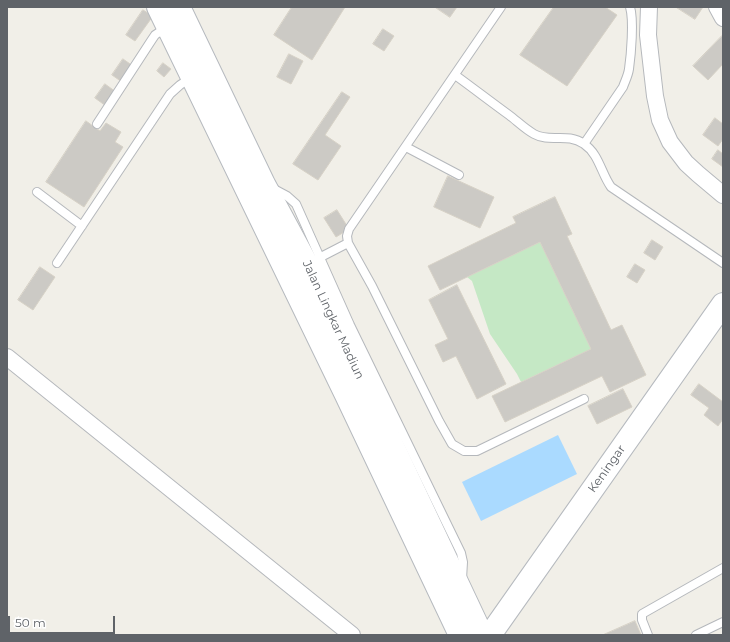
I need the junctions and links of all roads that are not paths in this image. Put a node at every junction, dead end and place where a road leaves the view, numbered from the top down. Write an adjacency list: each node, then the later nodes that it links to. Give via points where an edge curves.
1 (158, 7): 8 (main road, Jalan Lingkar Madiun)
2 (179, 7): 19 (main road, Jalan Lingkar Madiun, via 264,184)
3 (501, 7): 9 (lane)
4 (630, 7): 12 (lane, via 632,19 627,77 623,87)
5 (649, 7): 16 (street, via 648,34 660,120 670,142 686,163)
6 (717, 7): 7 (street)
7 (723, 18)
8 (168, 27): 10 (main road, Jalan Lingkar Madiun); 11 (lane, via 155,35)
9 (455, 75): 12 (lane, via 534,134 553,138 564,136); 13 (lane)
10 (192, 76): 17 (lane, via 170,94); 24 (main road, Jalan Lingkar Madiun)
11 (97, 124)
12 (584, 144): 21 (lane, via 593,152 611,187)
13 (406, 147): 14 (lane); 18 (lane, via 349,229)
14 (459, 175)
15 (37, 192): 17 (lane)
16 (723, 195)
17 (82, 226): 20 (lane)
18 (348, 243): 19 (lane); 25 (lane, via 452,444 464,451 476,451)
19 (313, 261): 24 (main road, Jalan Lingkar Madiun); 27 (lane, via 350,325 461,553 464,562)
20 (56, 263)
21 (723, 264)
22 (723, 304): 32 (main road, Keningar)
23 (7, 357): 29 (street)
24 (356, 391): 27 (main road, Jalan Lingkar Madiun); 30 (main road, Jalan Lingkar Madiun)
25 (584, 398)
26 (723, 568): 33 (lane, via 642,614)
27 (461, 592): 31 (main road, Jalan Lingkar Madiun)
28 (723, 622): 34 (lane)
29 (352, 635)
30 (460, 635)
31 (482, 635)
32 (490, 635)
33 (648, 635)
34 (696, 635)

